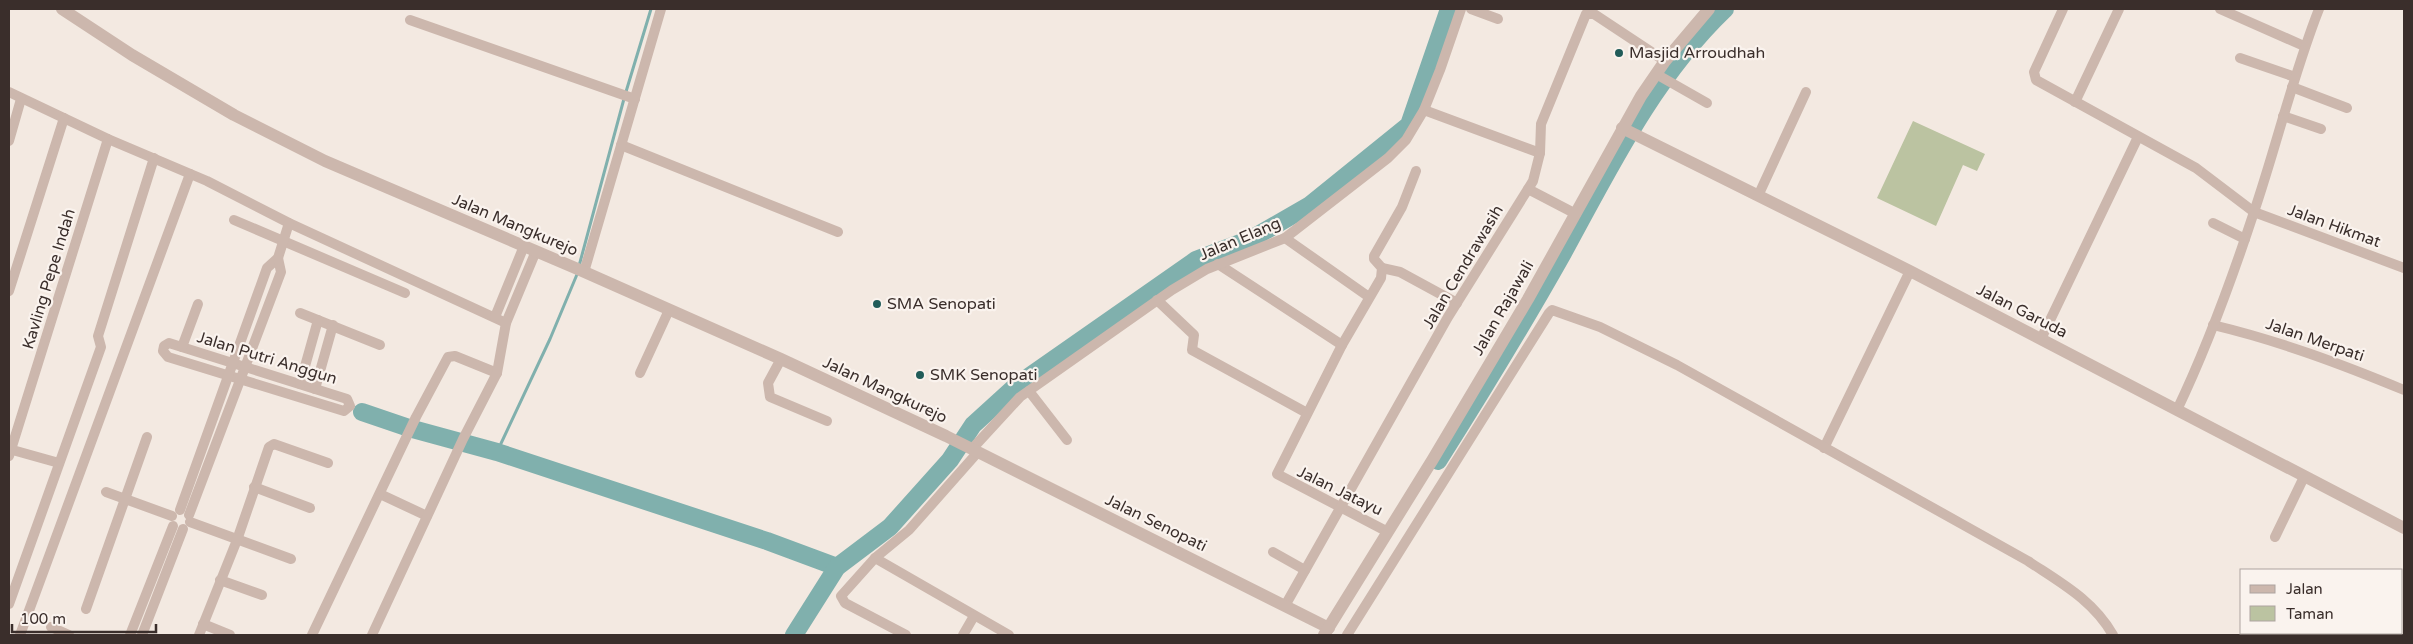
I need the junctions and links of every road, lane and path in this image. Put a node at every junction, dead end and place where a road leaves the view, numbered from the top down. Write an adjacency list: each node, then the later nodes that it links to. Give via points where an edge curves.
1 (62, 9): 48 (street, Jalan Mangkurejo, via 149,66 304,151)
2 (661, 9): 19 (street)
3 (1461, 9): 24 (street, Jalan Elang)
4 (1471, 9): 10 (street)
5 (1709, 9): 14 (street, Jalan Rajawali)
6 (2063, 9): 21 (street, Jalan Hikmat, via 2034,76)
7 (2119, 9): 21 (street)
8 (2220, 9): 12 (street)
9 (2319, 9): 12 (street)
10 (1498, 19)
11 (410, 20): 19 (street)
12 (2304, 46): 16 (street)
13 (2240, 58): 16 (street)
14 (1665, 62): 15 (street, Jalan Rajawali); 33 (street, Jalan Cendrawasih, via 1594,14 1586,14 1541,124)
15 (1660, 76): 22 (street); 28 (street, Jalan Rajawali)
16 (2293, 82): 23 (street); 25 (street)
17 (9, 92): 20 (street)
18 (1806, 92): 38 (street)
19 (630, 97): 32 (street)
20 (21, 99): 26 (street); 31 (street)
21 (2075, 102): 29 (street, Jalan Hikmat)
22 (1707, 103)
23 (2347, 108)
24 (1424, 110): 33 (street); 45 (street, Jalan Elang, via 1406,140 1388,158)
25 (2283, 116): 27 (street); 39 (street)
26 (64, 118): 30 (street); 56 (street)
27 (2320, 129)
28 (1630, 133): 38 (street, Jalan Garuda); 40 (street, Jalan Rajawali)
29 (2138, 137): 39 (street, Jalan Hikmat, via 2196,168); 69 (street)
30 (108, 139): 34 (street); 91 (street, Kavling Pepe Indah)
31 (9, 141)
32 (622, 145): 44 (street); 54 (street)
33 (1540, 153): 37 (street, Jalan Cendrawasih)
34 (154, 158): 36 (street); 92 (street, via 98,336 101,346)
35 (1416, 170): 52 (street, via 1402,207 1374,256)
36 (190, 174): 42 (street); 120 (street)
37 (1528, 189): 40 (street); 60 (street, Jalan Cendrawasih)
38 (1758, 196): 55 (street, Jalan Garuda)
39 (2254, 212): 46 (street); 53 (street, Jalan Hikmat)
40 (1576, 214): 104 (street, Jalan Rajawali)
41 (234, 220): 47 (street)
42 (289, 223): 47 (street); 64 (street)
43 (2212, 223): 46 (street)
44 (838, 232)
45 (1285, 238): 51 (street, Jalan Elang); 58 (street)
46 (2245, 239): 68 (street)
47 (283, 242): 50 (street); 57 (street)
48 (524, 246): 49 (street, Jalan Mangkurejo); 64 (street)
49 (536, 252): 54 (street, Jalan Mangkurejo); 66 (street)
50 (278, 258): 74 (street, via 267,268); 75 (street, via 280,272)
51 (1218, 264): 59 (street, Jalan Elang); 71 (street)
52 (1382, 268): 58 (street, via 1381,278); 60 (street, via 1400,272)
53 (2404, 268)
54 (578, 269): 62 (street, Jalan Mangkurejo)
55 (1910, 271): 69 (street, Jalan Garuda); 89 (street)
56 (9, 292)
57 (405, 293)
58 (1369, 297): 71 (street)
59 (1157, 300): 83 (street, Jalan Elang); 85 (street, via 1194,335 1192,350)
60 (1457, 303): 100 (street, Jalan Cendrawasih)
61 (198, 304): 72 (street)
62 (669, 310): 73 (street, Jalan Mangkurejo); 77 (street)
63 (300, 313): 65 (street)
64 (495, 317): 66 (street)
65 (318, 320): 67 (street); 80 (street)
66 (506, 322): 76 (street)
67 (333, 325): 70 (street); 81 (street)
68 (2213, 325): 82 (street, Jalan Merpati, via 2279,342); 84 (street)
69 (2041, 339): 84 (street, Jalan Garuda)
70 (380, 345)
71 (1342, 345): 85 (street)
72 (182, 347): 74 (street, Jalan Putri Anggun); 78 (street, Jalan Putri Anggun, via 168,343 163,347 163,353)
73 (781, 359): 86 (street, via 768,383 770,396); 90 (street, Jalan Mangkurejo)
74 (234, 364): 75 (street, Jalan Putri Anggun); 78 (street)
75 (245, 368): 79 (street); 80 (street, Jalan Putri Anggun)
76 (497, 373): 97 (street, via 455,356 448,357); 101 (street)
77 (640, 373)
78 (230, 376): 79 (street, Jalan Putri Anggun); 102 (street)
79 (241, 379): 81 (street, Jalan Putri Anggun, via 344,411 349,408 347,399); 102 (street)
80 (300, 384): 81 (street, Jalan Putri Anggun)
81 (315, 389)
82 (2404, 390)
83 (1028, 391): 88 (street); 90 (street, Jalan Elang)
84 (2177, 410): 94 (street, Jalan Garuda)
85 (1307, 413): 100 (street, Jalan Jatayu, via 1282,459 1278,477)
86 (827, 421)
87 (147, 437): 98 (street)
88 (1067, 440)
89 (1824, 448): 131 (street, via 1677,365 1600,327 1552,310); 132 (street, via 2076,592 2100,614)
90 (973, 449): 108 (street, Jalan Elang, via 909,530); 114 (street, Jalan Senopati)
91 (9, 452): 92 (street)
92 (59, 463): 113 (street)
93 (328, 463): 95 (street, via 272,444)
94 (2304, 477): 103 (street, Jalan Garuda); 105 (street)
95 (254, 487): 99 (street); 106 (street)
96 (106, 492): 98 (street)
97 (380, 494): 101 (street); 126 (street)
98 (125, 499): 102 (street); 115 (street)
99 (310, 508)
100 (1341, 508): 104 (street, Jalan Jatayu); 110 (street, Jalan Cendrawasih)
101 (427, 516): 127 (street)
102 (181, 520): 106 (street); 122 (street); 123 (street)
103 (2404, 528)
104 (1388, 532): 119 (street, Jalan Rajawali)
105 (2275, 537)
106 (236, 540): 109 (street); 111 (street)
107 (1273, 552): 110 (street)
108 (875, 558): 116 (street); 128 (street, Jalan Elang, via 842,593 841,599)
109 (291, 559)
110 (1306, 570): 114 (street, Jalan Cendrawasih)
111 (220, 580): 112 (street); 117 (street)
112 (262, 595)
113 (9, 604)
114 (1286, 604): 119 (street, Jalan Senopati)
115 (86, 609)
116 (974, 616): 129 (street); 130 (street)
117 (203, 624): 124 (street); 125 (street)
118 (51, 627): 121 (street)
119 (1327, 632)
120 (20, 635)
121 (69, 635)
122 (130, 635)
123 (142, 635)
124 (199, 635)
125 (230, 635)
126 (312, 635)
127 (372, 635)
128 (906, 635)
129 (964, 635)
130 (1009, 635)
131 (1347, 635)
132 (2113, 635)

